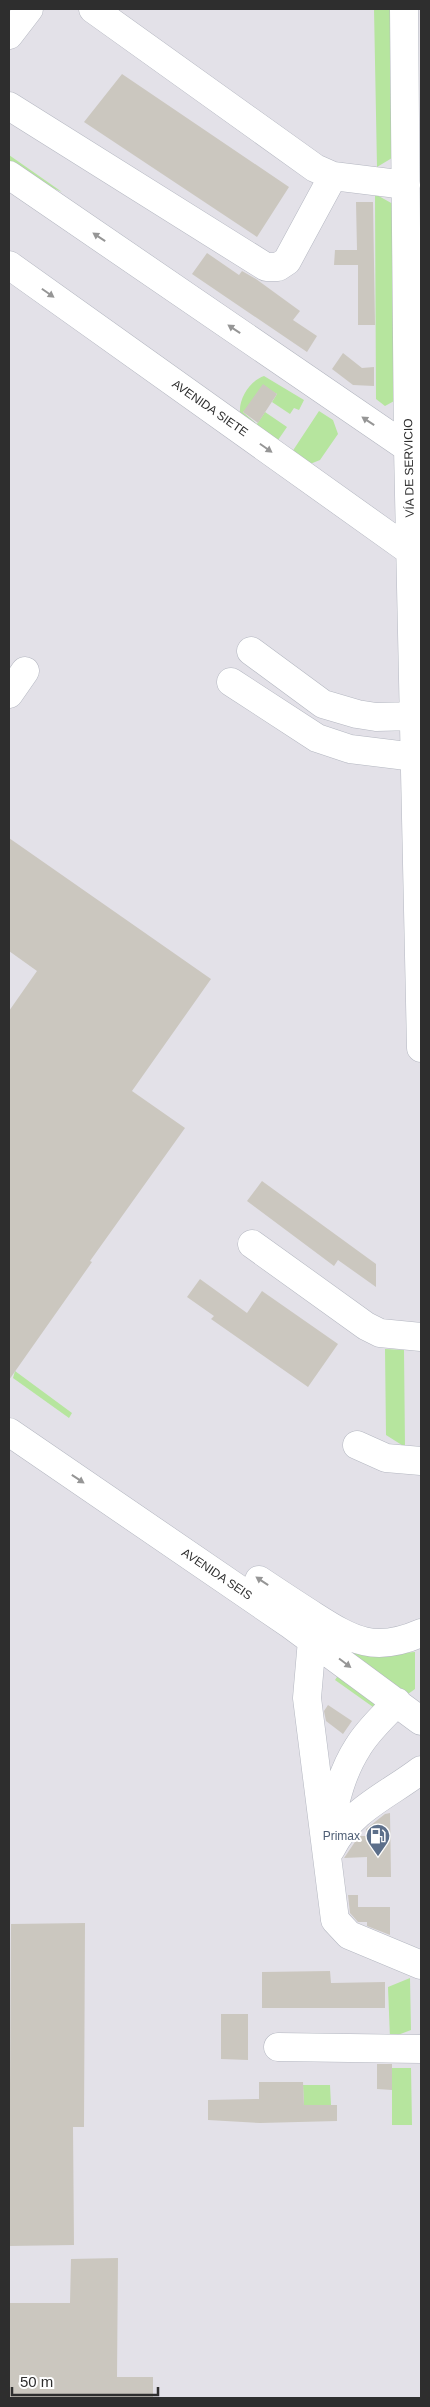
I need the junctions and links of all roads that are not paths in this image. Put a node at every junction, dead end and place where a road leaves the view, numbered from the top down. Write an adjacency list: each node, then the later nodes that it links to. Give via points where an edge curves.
1 (29, 9): 4 (street)
2 (93, 9): 7 (street, via 315,168)
3 (404, 9): 8 (street, VÍA DE SERVICIO)
4 (9, 35)
5 (9, 106): 7 (street, via 266,267 278,268 287,261)
6 (9, 175): 10 (street, one-way to 6)
7 (333, 176): 8 (street)
8 (406, 185): 10 (street, VÍA DE SERVICIO)
9 (9, 265): 11 (street, AVENIDA SIETE, one-way to 11)
10 (408, 448): 11 (street, VÍA DE SERVICIO)
11 (410, 550): 12 (street, VÍA DE SERVICIO)
12 (417, 648): 17 (street, VÍA DE SERVICIO)
13 (250, 652): 17 (street, via 324,704 366,716)
14 (25, 671): 16 (street)
15 (231, 682): 18 (street, via 317,738 350,749)
16 (9, 694)
17 (414, 716): 18 (street, VÍA DE SERVICIO)
18 (415, 757): 19 (street, VÍA DE SERVICIO)
19 (421, 1048)
20 (252, 1244): 21 (street, via 366,1326 380,1333)
21 (421, 1337)
22 (9, 1412): 26 (street, AVENIDA SEIS, one-way to 22, via 375,1643 343,1635)
23 (9, 1432): 27 (street, AVENIDA SEIS, one-way to 27)
24 (357, 1445): 25 (street, via 386,1458)
25 (421, 1461)
26 (421, 1634)
27 (312, 1640): 28 (street, AVENIDA SEIS, one-way to 28); 31 (street, via 307,1698)
28 (397, 1702): 29 (street, AVENIDA SEIS); 31 (street, via 358,1746 346,1771 336,1800)
29 (421, 1722)
30 (421, 1770): 31 (street, via 372,1802 354,1818 339,1832)
31 (328, 1855): 32 (street, via 335,1920 349,1935)
32 (421, 1965)
33 (278, 2047): 34 (street)
34 (421, 2049)

